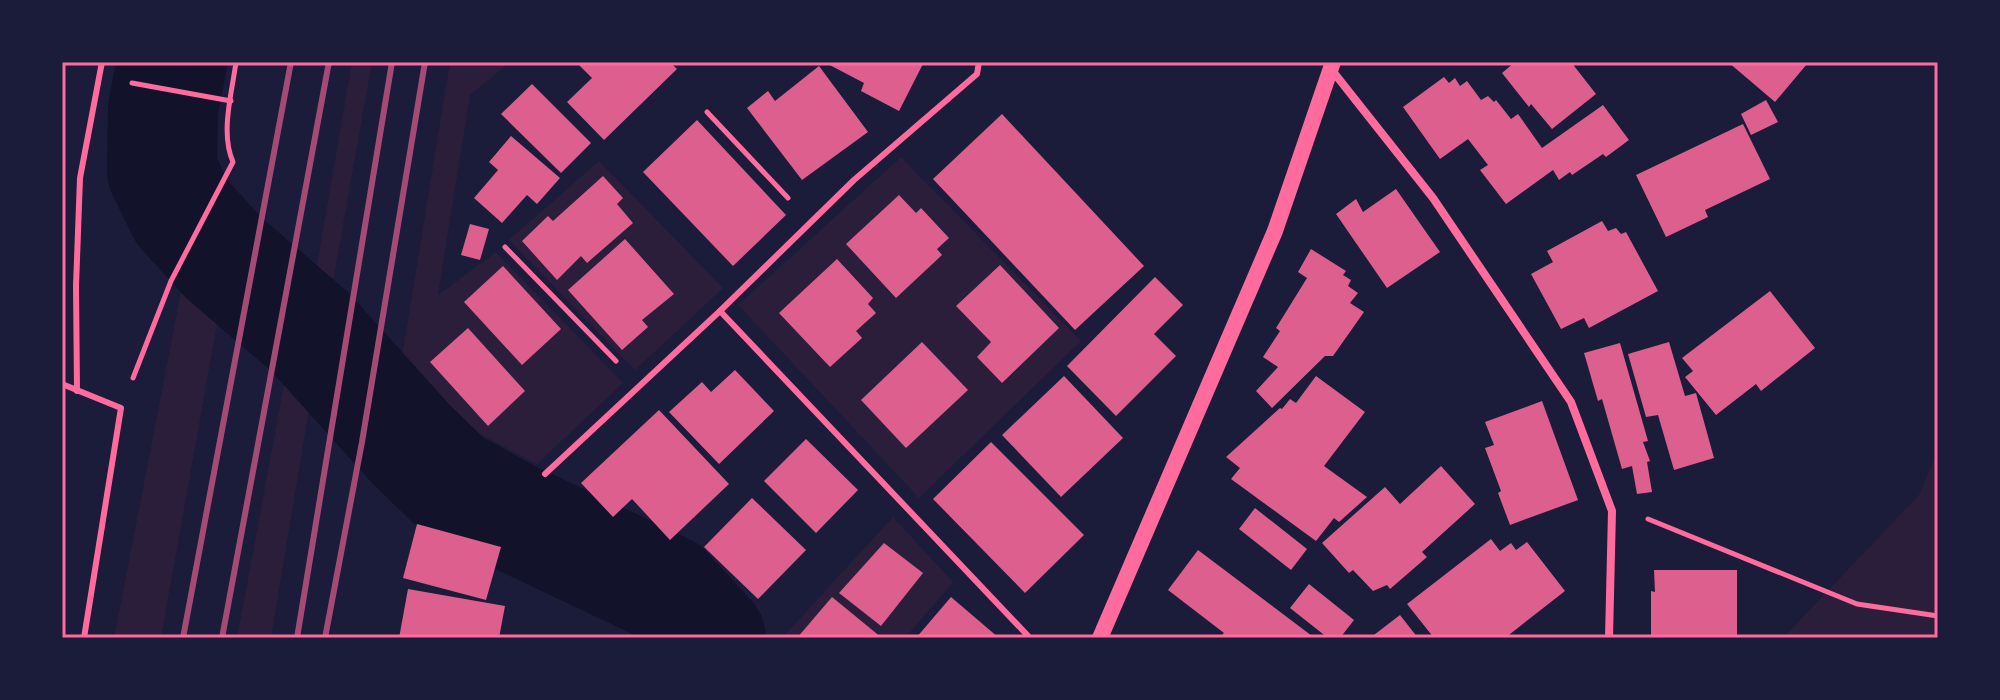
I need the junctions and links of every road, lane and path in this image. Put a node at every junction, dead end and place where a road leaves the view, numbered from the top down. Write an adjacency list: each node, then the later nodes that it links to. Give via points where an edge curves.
1 (102, 62): 13 (lane, via 80,178)
2 (236, 62): 6 (path)
3 (979, 62): 8 (lane, via 977,74)
4 (1332, 66): 16 (street, via 1433,198 1571,402); 20 (main road, via 1275,231)
5 (126, 82): 6 (path)
6 (231, 101): 14 (path, via 228,150 233,162 171,281)
7 (707, 112): 8 (path)
8 (810, 222): 10 (lane)
9 (505, 247): 12 (path)
10 (720, 311): 12 (lane); 19 (lane)
11 (62, 384): 13 (lane)
12 (640, 386): 15 (lane)
13 (77, 391): 14 (lane)
14 (121, 408): 18 (lane)
15 (545, 474)
16 (1612, 511): 17 (path, via 1643,517 1857,604); 21 (street)
17 (1938, 616)
18 (84, 638)
19 (1030, 638)
20 (1100, 638)
21 (1609, 638)

